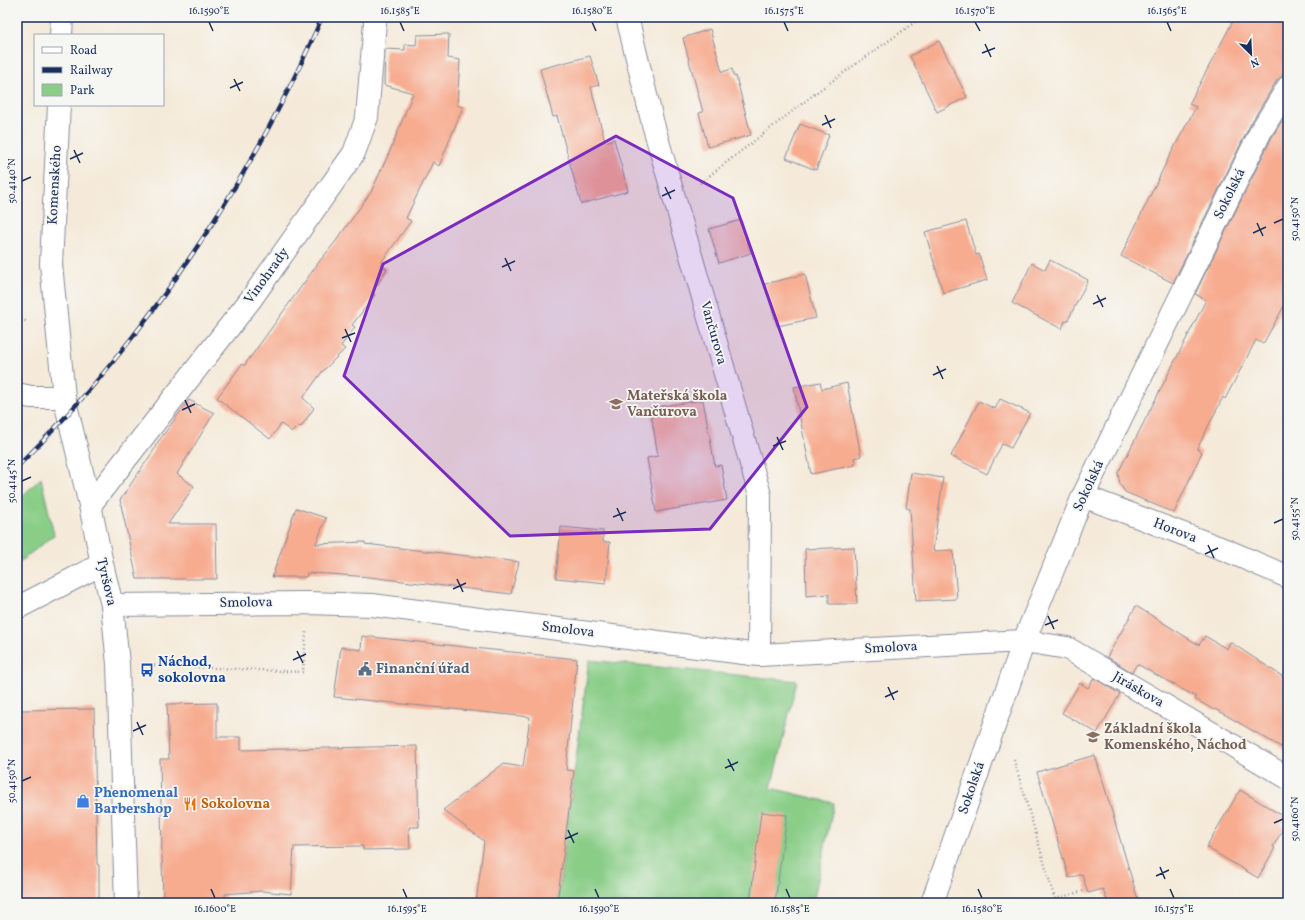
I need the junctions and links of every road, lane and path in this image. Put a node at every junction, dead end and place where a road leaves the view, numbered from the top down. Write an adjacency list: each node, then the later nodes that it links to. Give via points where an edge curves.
1 (62, 17): 5 (street)
2 (376, 17): 13 (street, Vinohrady, via 367,117 354,153 251,299)
3 (627, 17): 8 (street, Vančurova)
4 (922, 17): 8 (path, via 821,89)
5 (61, 34)
6 (1288, 87): 12 (street, Sokolská, via 1261,131)
7 (59, 106): 9 (street, Komenského)
8 (675, 201): 20 (street, Vančurova, via 760,495)
9 (51, 264): 11 (street, Tyršova)
10 (17, 394): 11 (street, via 31,398)
11 (64, 397): 13 (street, Tyršova)
12 (1083, 496): 15 (street, Horova, via 1228,551); 19 (street, Sokolská)
13 (90, 504): 14 (street, Tyršova)
14 (102, 564): 17 (street, Tyršova); 18 (street)
15 (1288, 577)
16 (307, 603): 17 (street, Smolova); 20 (street, Smolova, via 372,605); 21 (path, via 303,672)
17 (112, 605): 26 (street, Tyršova, via 118,664)
18 (17, 608)
19 (1024, 640): 20 (street, Smolova); 23 (street, Jiráskova, via 1067,648); 27 (street, Sokolská)
20 (760, 655)
21 (150, 665)
22 (1012, 755): 25 (path)
23 (1288, 778)
24 (1083, 891): 25 (path)
25 (1055, 899): 28 (path)
26 (126, 903)
27 (932, 903)
28 (1056, 903)

